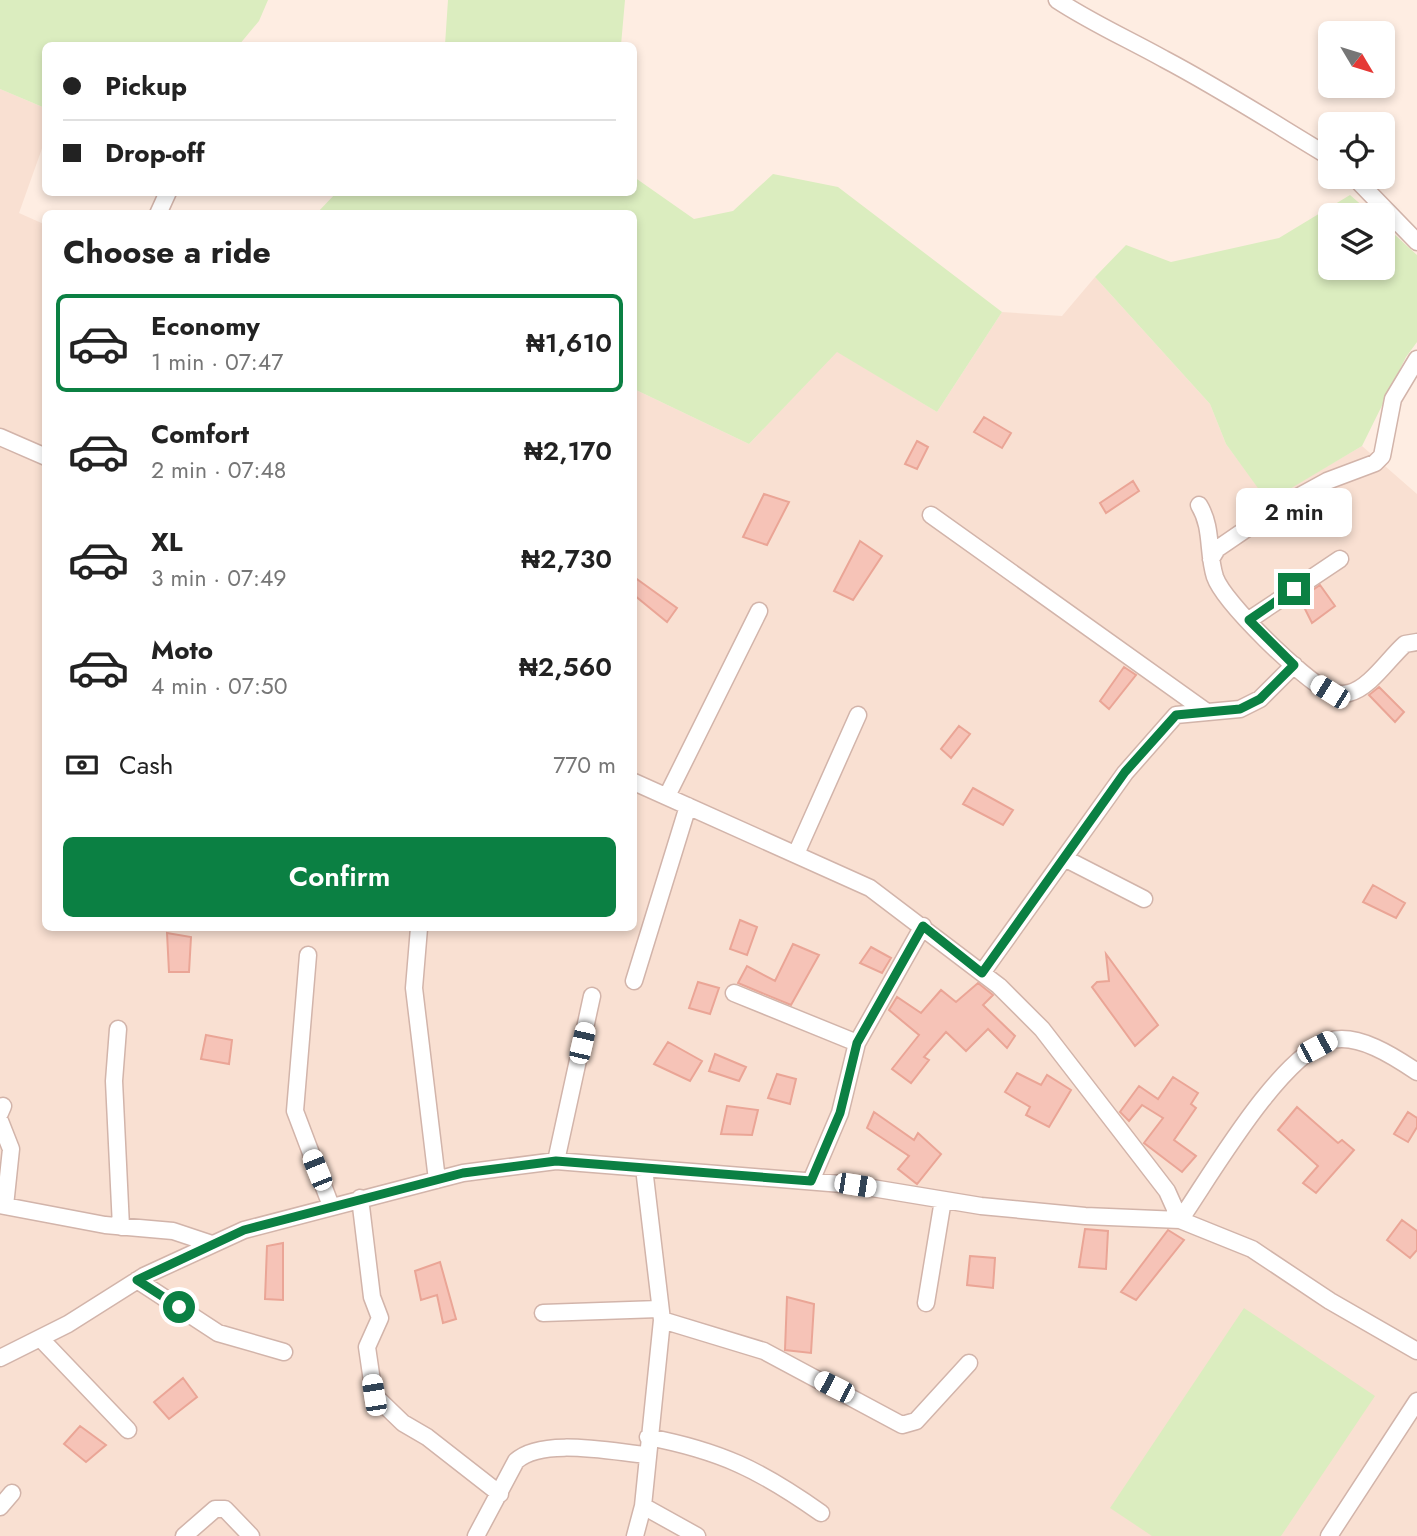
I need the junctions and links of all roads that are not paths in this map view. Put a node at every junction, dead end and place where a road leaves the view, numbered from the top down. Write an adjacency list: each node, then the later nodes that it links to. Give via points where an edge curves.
1 (1057, 0): 2 (street)
2 (1318, 151)
3 (1366, 189): 4 (street)
4 (1417, 242)
5 (1417, 359): 10 (street, via 1392,399 1382,456 1375,463 1327,481 1274,510 1217,549)
6 (0, 436): 7 (street)
7 (42, 455)
8 (1199, 505): 10 (street, via 1208,520)
9 (931, 515): 16 (street)
10 (1211, 559): 13 (street, via 1216,580)
11 (1340, 559): 13 (street)
12 (759, 611): 19 (street)
13 (1249, 620): 15 (street)
14 (1417, 642): 15 (street, via 1405,644 1353,692 1341,695)
15 (1294, 665): 16 (street, via 1260,699 1240,709)
16 (1204, 710): 22 (street, via 1176,715 1125,772)
17 (858, 715): 21 (street)
18 (637, 783): 19 (street)
19 (667, 796): 20 (street)
20 (688, 806): 21 (street); 28 (street)
21 (796, 854): 24 (street, via 870,888)
22 (1064, 858): 23 (street); 27 (street)
23 (1144, 899)
24 (923, 926): 27 (street); 32 (street)
25 (419, 931): 37 (street, via 414,988)
26 (309, 956): 42 (street, via 295,1111)
27 (982, 973): 43 (street, via 1042,1028 1167,1191)
28 (634, 981)
29 (734, 993): 32 (street)
30 (592, 996): 35 (street)
31 (118, 1029): 44 (street, via 114,1081)
32 (857, 1043): 38 (street, via 840,1113)
33 (1417, 1072): 43 (street, via 1349,1039 1330,1040 1304,1054 1268,1094)
34 (1, 1113): 41 (street, via 10,1149)
35 (556, 1161): 36 (street); 37 (street)
36 (644, 1168): 38 (street); 49 (street)
37 (437, 1180): 39 (street)
38 (811, 1181): 40 (street)
39 (360, 1198): 42 (street); 60 (street, via 372,1297 380,1318 367,1347 374,1395 402,1423)
40 (943, 1200): 43 (street, via 1085,1216); 47 (street)
41 (2, 1205): 44 (street)
42 (331, 1206): 45 (street, via 244,1230)
43 (1180, 1220): 51 (street, via 1252,1249)
44 (121, 1227): 45 (street, via 173,1231)
45 (212, 1244): 46 (street)
46 (137, 1280): 50 (street); 52 (street, via 218,1332)
47 (926, 1303)
48 (543, 1313): 49 (street)
49 (660, 1315): 54 (street, via 764,1351 902,1425 916,1421); 57 (street)
50 (40, 1338): 53 (street); 56 (street)
51 (1417, 1351)
52 (284, 1352)
53 (0, 1358)
54 (969, 1363)
55 (1417, 1401): 69 (street)
56 (128, 1430)
57 (648, 1437): 58 (street); 63 (street, via 699,1447 770,1477)
58 (647, 1455): 60 (street, via 544,1447 526,1451); 61 (street)
59 (12, 1493): 62 (street)
60 (500, 1494): 66 (street)
61 (643, 1506): 67 (street); 68 (street)
62 (0, 1507)
63 (821, 1513)
64 (184, 1536): 65 (street, via 215,1509 225,1509)
65 (251, 1536)
66 (476, 1536)
67 (635, 1536)
68 (697, 1536)
69 (1329, 1536)

